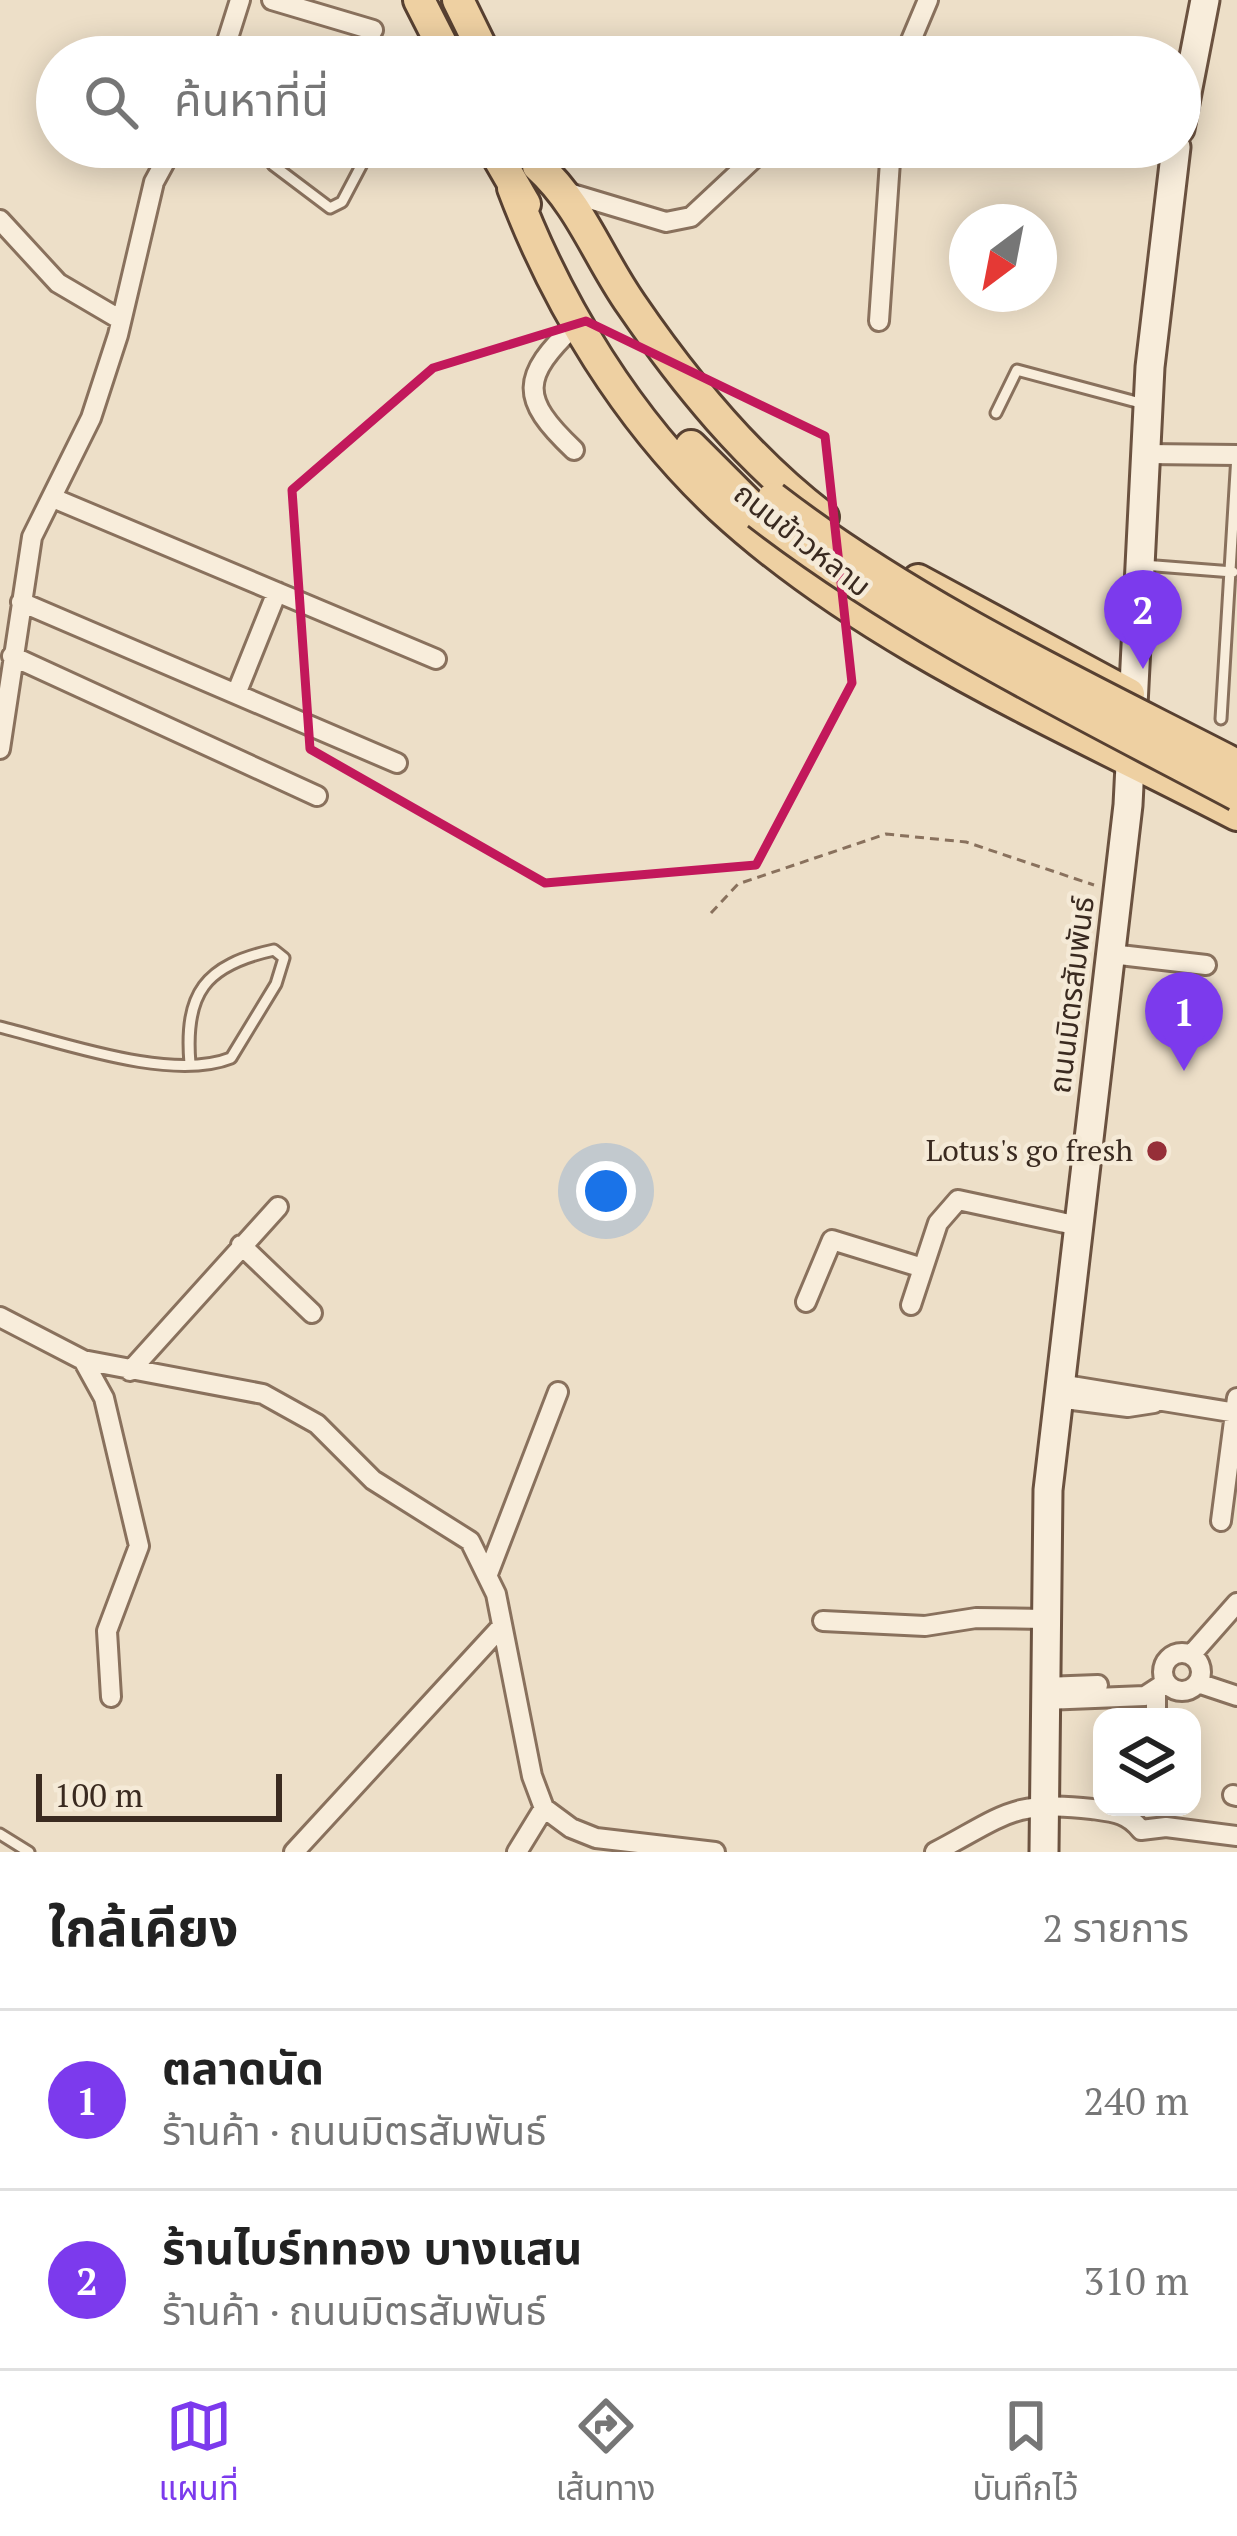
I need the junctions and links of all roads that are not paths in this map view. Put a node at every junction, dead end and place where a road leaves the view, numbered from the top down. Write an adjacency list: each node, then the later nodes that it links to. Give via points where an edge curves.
1 (240, 0): 8 (street)
2 (272, 0): 7 (street)
3 (419, 0): 9 (main road)
4 (458, 0): 10 (main road)
5 (928, 0): 11 (street)
6 (1205, 0): 12 (street)
7 (373, 30)
8 (229, 36)
9 (437, 36)
10 (476, 36)
11 (913, 36)
12 (1198, 36)
13 (162, 168): 25 (street)
14 (277, 168): 15 (lane, via 330,208 342,202)
15 (360, 168)
16 (502, 168): 22 (main road, ถนนข้าวหลาม)
17 (540, 168): 34 (main road, ถนนข้าวหลาม, via 613,310)
18 (544, 168): 23 (main road)
19 (744, 168): 23 (street, via 691,218 666,222)
20 (890, 168): 26 (street)
21 (1174, 168): 28 (street, ถนนมิตรสัมพันธ์)
22 (513, 188): 27 (main road); 34 (main road, ถนนข้าวหลาม, via 673,428)
23 (566, 191): 36 (main road, via 628,301 702,400 787,489)
24 (0, 220): 25 (street, via 58,283)
25 (122, 320): 33 (street, via 92,418)
26 (879, 321)
27 (575, 325): 30 (street, via 535,370 531,394 539,417); 40 (main road, via 718,506)
28 (1149, 406): 29 (lane, via 1017,370); 31 (street, ถนนมิตรสัมพันธ์)
29 (996, 413)
30 (574, 450)
31 (1147, 454): 32 (street); 35 (street, ถนนมิตรสัมพันธ์)
32 (1237, 455): 37 (lane)
33 (53, 498): 38 (street); 39 (street, via 32,537)
34 (766, 506): 53 (main road, ถนนข้าวหลาม, bridge, via 928,604); 55 (main road, ถนนข้าวหลาม, bridge, via 841,577)
35 (1143, 565): 37 (lane); 46 (street, ถนนมิตรสัมพันธ์)
36 (902, 572): 40 (main road, via 929,594 930,613 914,634); 42 (main road)
37 (1233, 572): 48 (lane)
38 (277, 592): 43 (street); 45 (street)
39 (21, 602): 41 (street); 45 (street)
40 (883, 628): 47 (main road)
41 (8, 632): 44 (street)
42 (1061, 657): 46 (main road); 47 (main road, via 1091,699 1088,711 1070,720)
43 (436, 659)
44 (8, 663): 49 (street); 54 (street)
45 (236, 694): 52 (street)
46 (1136, 698): 50 (main road); 51 (street, ถนนมิตรสัมพันธ์)
47 (1037, 713): 51 (main road)
48 (1221, 719)
49 (0, 748)
50 (1237, 751): 55 (main road, via 1208,757 1198,777)
51 (1132, 759): 55 (main road); 56 (street, ถนนมิตรสัมพันธ์)
52 (397, 763)
53 (1237, 765)
54 (317, 796)
55 (1235, 808)
56 (1111, 954): 57 (street); 61 (street, ถนนมิตรสัมพันธ์)
57 (1206, 965)
58 (0, 1027): 59 (lane)
59 (190, 1064): 59 (lane, via 231,1058 284,958 274,950 242,955 203,985 190,1005)
60 (278, 1207): 62 (street)
61 (1079, 1226): 63 (street, via 958,1200 938,1223); 70 (street, ถนนมิตรสัมพันธ์)
62 (241, 1245): 66 (street); 69 (street)
63 (923, 1268): 64 (street, via 832,1240); 65 (street)
64 (806, 1302)
65 (910, 1305)
66 (311, 1313)
67 (0, 1317): 68 (street)
68 (83, 1360): 69 (street); 84 (street, via 104,1398 139,1546 106,1631)
69 (130, 1371): 74 (street, via 263,1394 296,1408 373,1480 470,1540)
70 (1058, 1391): 72 (street); 76 (street, ถนนมิตรสัมพันธ์)
71 (558, 1392): 74 (street)
72 (1236, 1408): 73 (street)
73 (1221, 1521)
74 (488, 1574): 78 (street)
75 (1237, 1603): 79 (street)
76 (1045, 1619): 77 (street); 82 (street, ถนนมิตรสัมพันธ์)
77 (823, 1621)
78 (502, 1626): 87 (street); 92 (street)
79 (1191, 1655): 80 (street, via 1200,1664); 81 (street, via 1168,1659)
80 (1198, 1682): 81 (street, via 1182,1691); 83 (street)
81 (1161, 1686): 82 (street); 85 (street)
82 (1044, 1693): 86 (street, ถนนมิตรสัมพันธ์)
83 (1237, 1696)
84 (110, 1697)
85 (1157, 1708)
86 (1045, 1803): 88 (street, via 1131,1817); 95 (street, via 1020,1806); 96 (street, ถนนมิตรสัมพันธ์)
87 (544, 1808): 93 (street); 94 (street, via 596,1838)
88 (1142, 1830): 90 (street); 97 (street)
89 (0, 1834): 91 (lane)
90 (1237, 1836)
91 (29, 1852)
92 (294, 1852)
93 (517, 1852)
94 (715, 1852)
95 (935, 1852)
96 (1044, 1852)
97 (1145, 1852)

